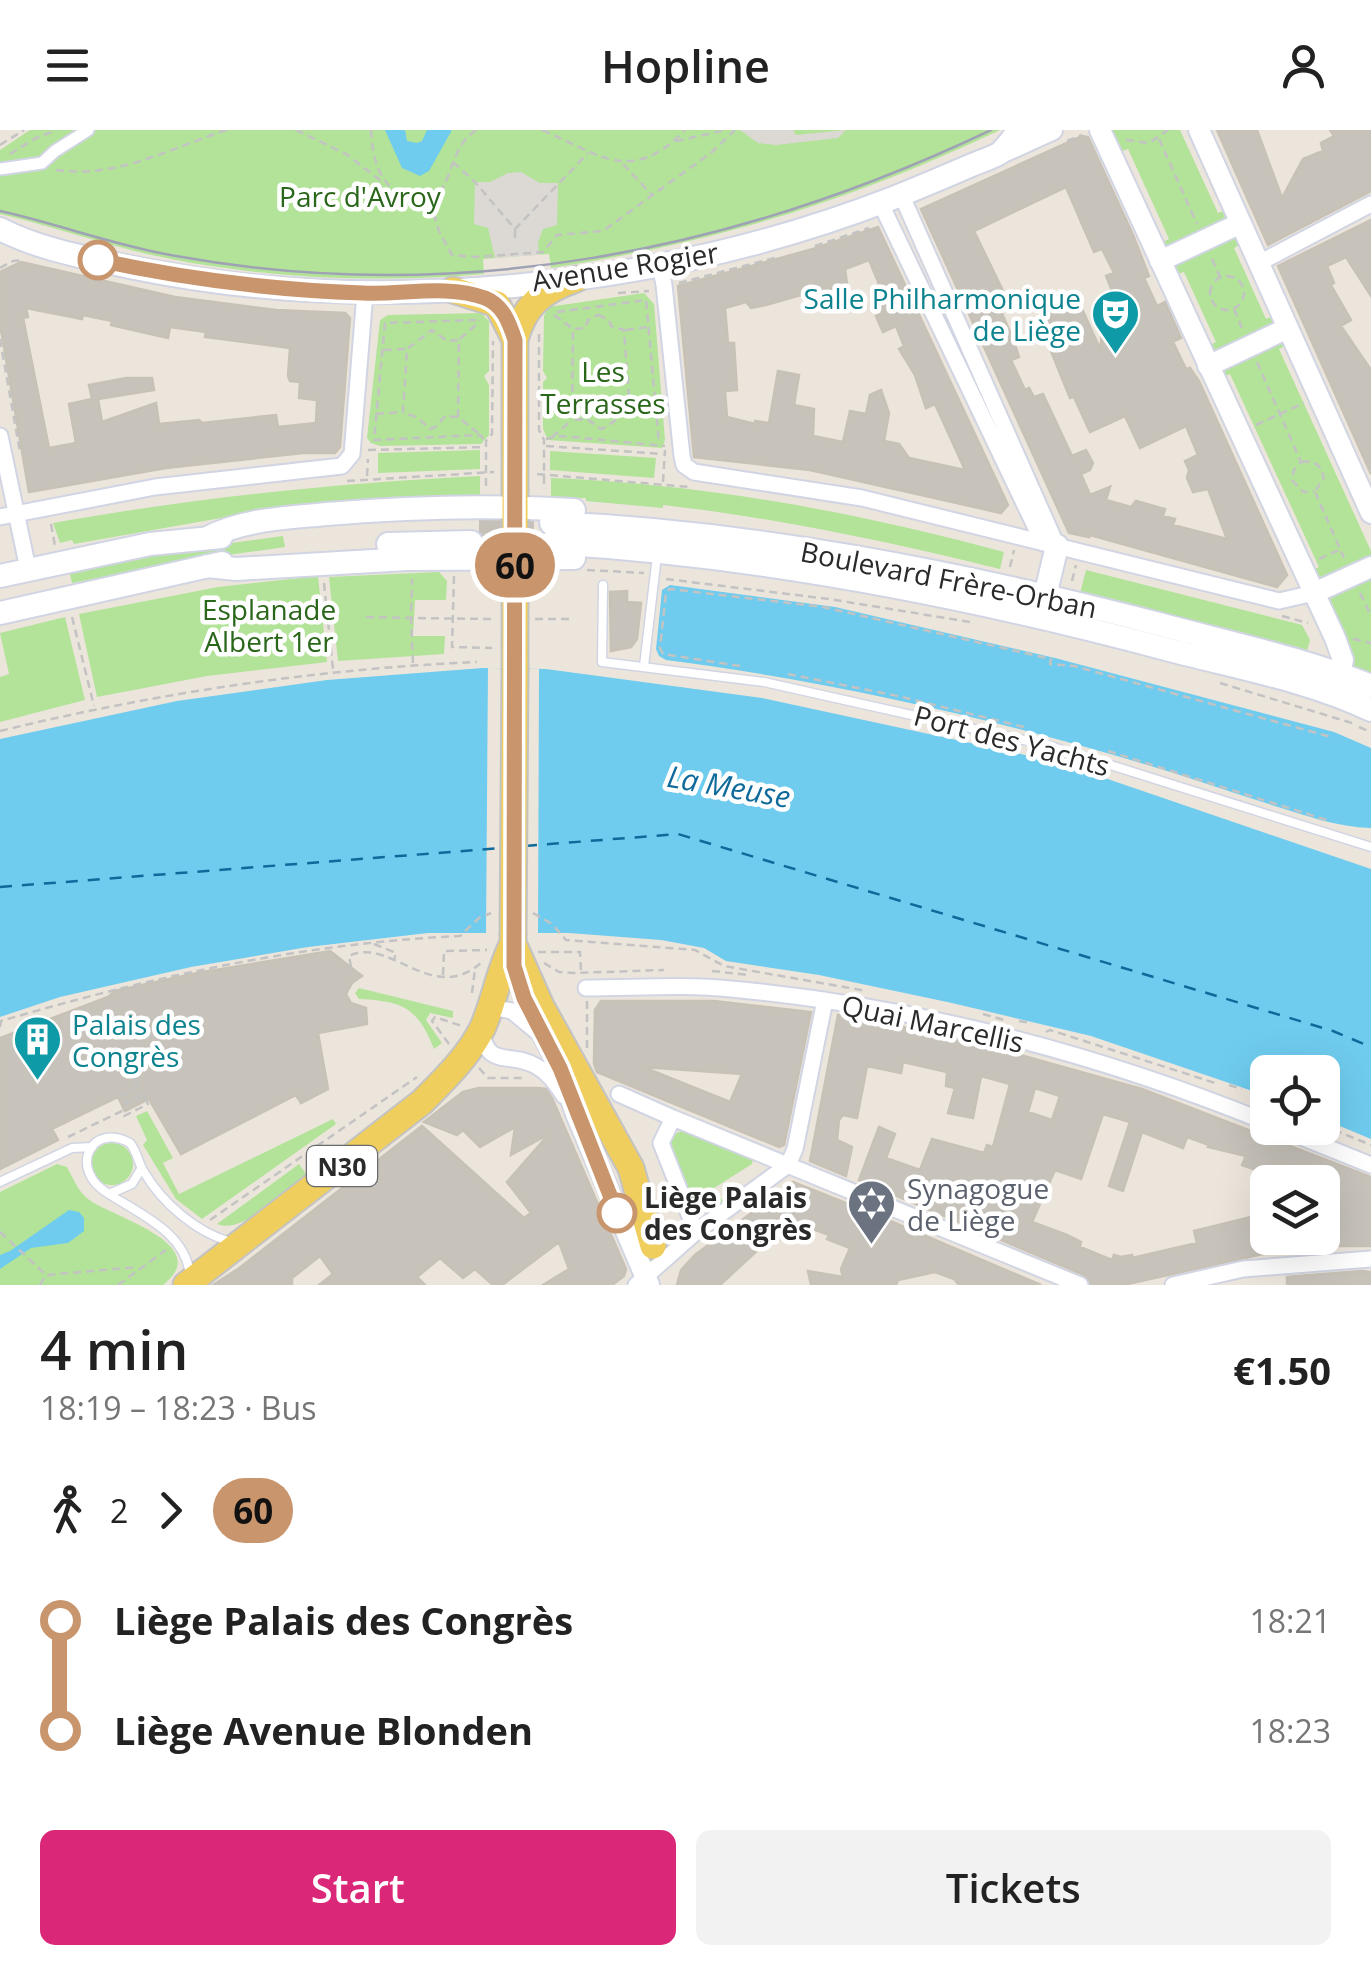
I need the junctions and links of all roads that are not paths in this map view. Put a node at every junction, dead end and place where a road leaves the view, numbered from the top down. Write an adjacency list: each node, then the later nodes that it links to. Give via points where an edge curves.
1 (88, 130): 7 (street, via 42,163)
2 (1020, 130): 6 (main road)
3 (1198, 130): 10 (street)
4 (1087, 133): 16 (street)
5 (1057, 137): 6 (street)
6 (999, 154): 9 (main road, Avenue Rogier)
7 (0, 169)
8 (1371, 204): 17 (street)
9 (887, 207): 12 (street); 13 (street); 18 (main road, Avenue Rogier)
10 (1241, 224): 16 (street); 17 (street)
11 (0, 229): 15 (main road)
12 (916, 229): 13 (street, via 903,228); 27 (street)
13 (899, 237): 27 (street)
14 (0, 241): 15 (street, Avenue Rogier)
15 (27, 243): 21 (main road, Avenue Rogier, via 168,275)
16 (1160, 261): 24 (street)
17 (1259, 263): 22 (street)
18 (660, 265): 19 (main road, Avenue Rogier); 31 (street, Boulevard Frère-Orban, via 684,465 701,474 862,498)
19 (576, 280): 20 (main road, Avenue Rogier); 23 (main road, via 528,307)
20 (454, 290): 21 (main road, Avenue Rogier); 23 (main road, via 497,304)
21 (365, 293): 29 (street, via 352,454 338,475 156,487)
22 (1288, 328): 24 (street); 28 (street)
23 (516, 338): 26 (main road)
24 (1208, 366): 42 (street)
25 (0, 436): 29 (street)
26 (515, 507): 30 (main road, via 306,516 243,524); 32 (main road); 33 (main road, via 739,527 826,544)
27 (1034, 510): 31 (street)
28 (1371, 513)
29 (7, 515): 36 (street)
30 (207, 538): 34 (main road, via 385,524 479,532); 36 (main road)
31 (1050, 544): 41 (main road); 42 (street, Boulevard Frère-Orban, via 1280,601)
32 (516, 557): 34 (main road); 37 (main road); 49 (main road, N30, bridge)
33 (852, 557): 40 (main road, Boulevard Frère-Orban, via 675,532 550,533); 41 (main road, Boulevard Frère-Orban)
34 (207, 566): 43 (main road)
35 (1371, 567): 42 (street)
36 (28, 569): 38 (main road)
37 (655, 570): 40 (main road); 44 (lane)
38 (0, 576)
39 (603, 585): 44 (lane, Port des Yachts, via 602,662)
40 (890, 586): 45 (main road, Boulevard Frère-Orban)
41 (1038, 594): 45 (main road, Boulevard Frère-Orban)
42 (1314, 594): 45 (street, via 1342,653)
43 (0, 613)
44 (644, 666): 48 (lane, Port des Yachts, via 838,696 1050,746)
45 (1338, 685): 46 (main road); 47 (main road)
46 (1371, 686)
47 (1371, 710)
48 (1371, 848)
49 (512, 945): 52 (main road, N30); 53 (main road)
50 (584, 980): 51 (street, Quai Marcellis)
51 (825, 1000): 56 (street, Quai Marcellis, via 979,1028 1091,1059); 60 (street)
52 (476, 1017): 53 (street, via 506,1008); 55 (street, via 489,1052 548,1074); 66 (main road, N30, via 447,1077 422,1102)
53 (542, 1025): 55 (street); 67 (main road, via 631,1168)
54 (619, 1094): 57 (street)
55 (576, 1114): 69 (street)
56 (1250, 1116)
57 (673, 1118): 60 (street); 65 (street, via 660,1143)
58 (1322, 1145): 61 (street)
59 (92, 1146): 62 (lane, via 122,1139 135,1150); 63 (lane, via 72,1148); 64 (lane, via 87,1175)
60 (788, 1165): 65 (street); 71 (street)
61 (1371, 1165)
62 (141, 1170): 64 (lane, via 132,1184); 66 (lane, via 198,1228)
63 (0, 1182)
64 (109, 1194): 70 (lane, via 178,1242 186,1253)
65 (696, 1232): 69 (street)
66 (240, 1244): 70 (main road, N30)
67 (653, 1246)
68 (1371, 1259): 72 (street, via 1243,1269)
69 (644, 1282)
70 (188, 1283)
71 (1080, 1285)
72 (1173, 1285)

